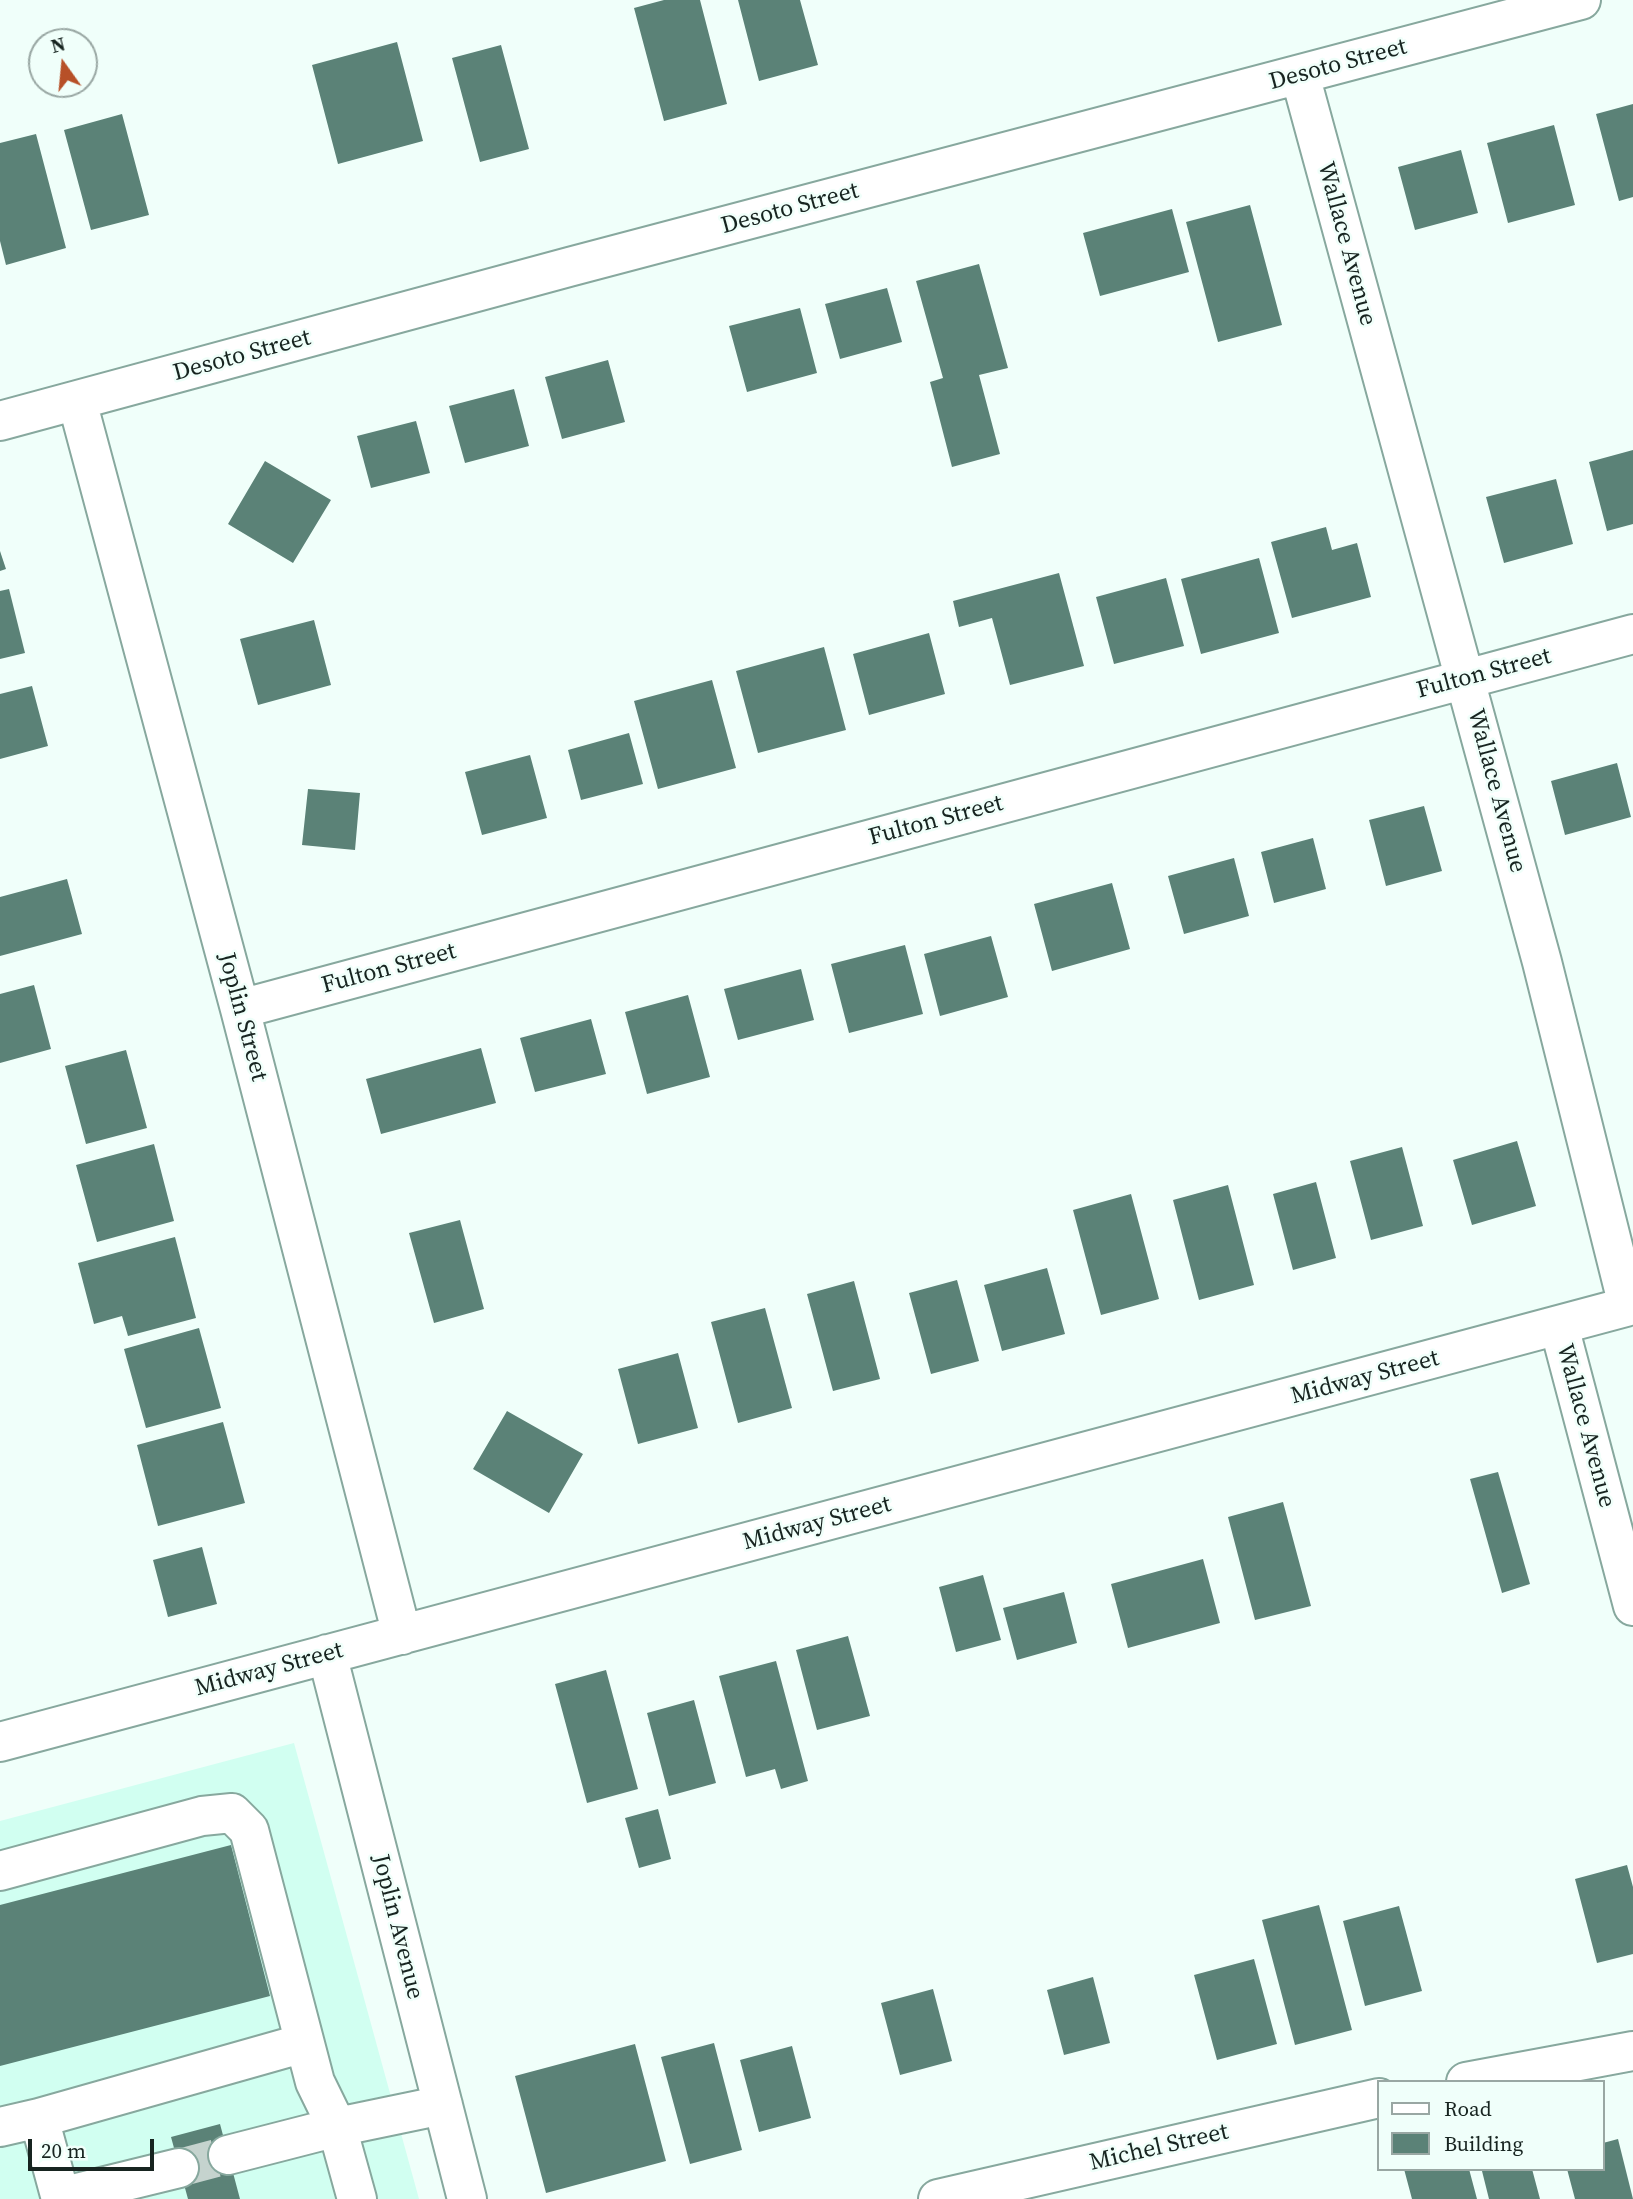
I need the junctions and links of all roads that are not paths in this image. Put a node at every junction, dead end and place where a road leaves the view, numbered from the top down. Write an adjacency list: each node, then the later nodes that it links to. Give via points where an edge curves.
1 (1581, 0): 2 (street, Desoto Street)
2 (1476, 14): 3 (street, Desoto Street)
3 (1300, 75): 4 (street, Desoto Street); 7 (street, Wallace Avenue)
4 (77, 401): 5 (street, Desoto Street); 8 (street, Joplin Street)
5 (0, 421)
6 (1633, 634): 7 (street, Fulton Street)
7 (1466, 679): 8 (street, Fulton Street); 9 (street, Wallace Avenue)
8 (240, 1009): 12 (street, Joplin Street)
9 (1631, 1306): 10 (street, Midway Street)
10 (1559, 1326): 11 (street, Wallace Avenue); 12 (street, Midway Street)
11 (1633, 1606)
12 (402, 1635): 13 (street, Midway Street)
13 (327, 1654): 14 (street, Midway Street); 20 (street, Joplin Avenue)
14 (0, 1742)
15 (0, 1871): 16 (street, via 202,1816 232,1813 249,1830)
16 (304, 2043): 21 (street); 23 (street, via 315,2081)
17 (1633, 2051): 18 (street)
18 (1476, 2080)
19 (1378, 2098): 29 (street, Michel Street)
20 (443, 2105): 23 (street); 28 (street, Joplin Avenue)
21 (40, 2118): 22 (street); 27 (street)
22 (0, 2127)
23 (337, 2127): 24 (street); 26 (street)
24 (228, 2155)
25 (179, 2168): 27 (street)
26 (349, 2197)
27 (61, 2198)
28 (467, 2199)
29 (939, 2199)

